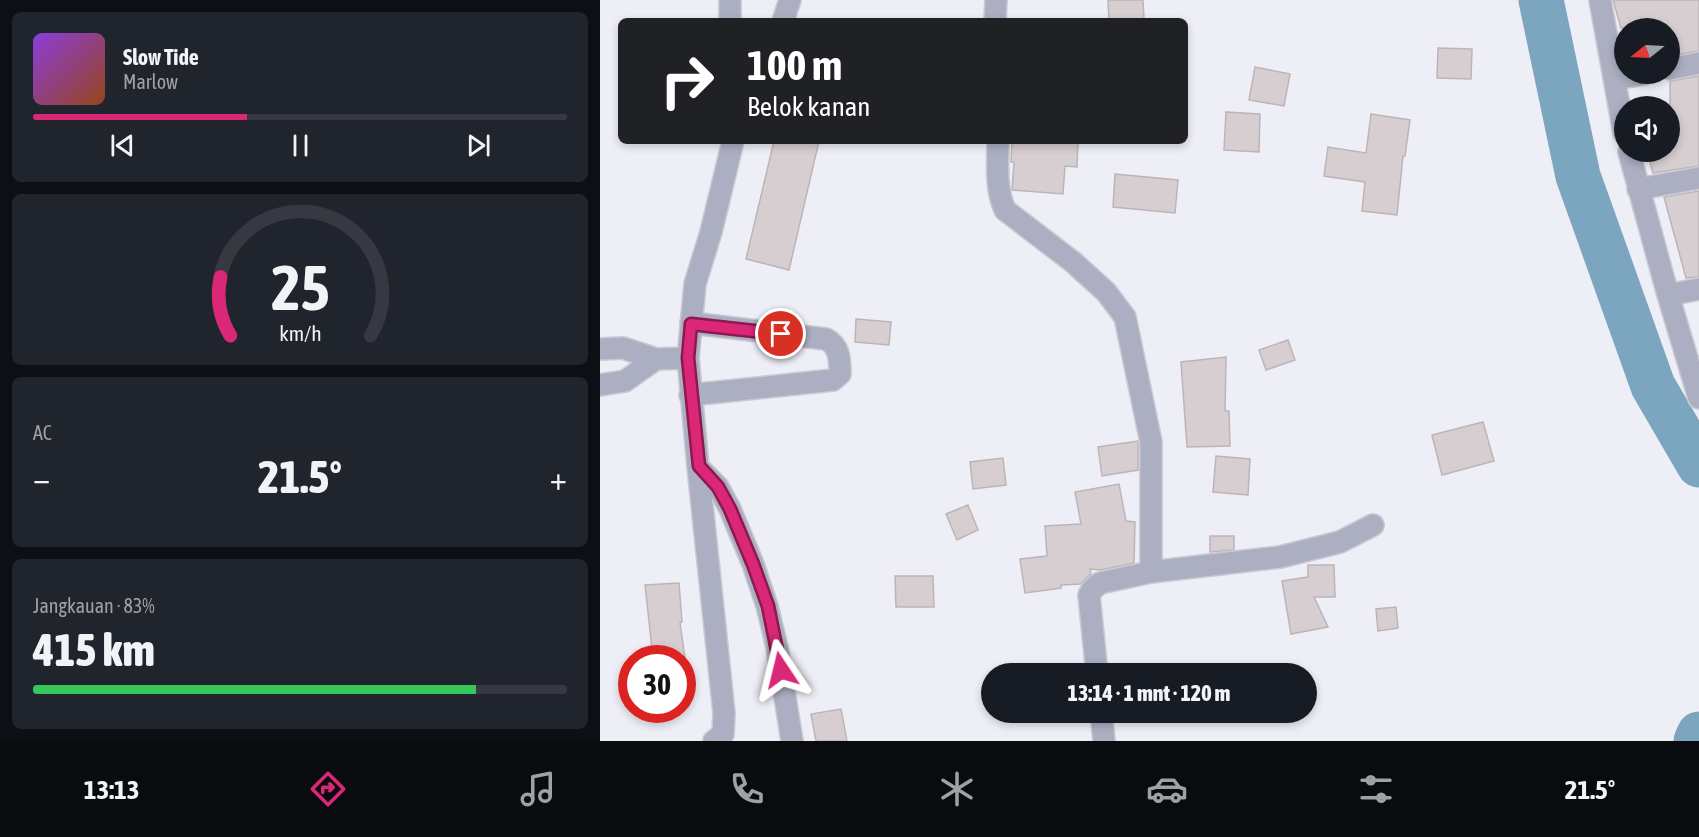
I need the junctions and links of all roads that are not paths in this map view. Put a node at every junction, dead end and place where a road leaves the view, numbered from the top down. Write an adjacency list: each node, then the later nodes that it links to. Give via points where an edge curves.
1 (730, 0): 5 (street)
2 (790, 0): 6 (street)
3 (996, 0): 7 (street)
4 (1600, 0): 10 (street)
5 (730, 18)
6 (784, 18)
7 (995, 18)
8 (1699, 63): 9 (street)
9 (1680, 67)
10 (1614, 74)
11 (732, 144): 18 (street, via 695,284)
12 (998, 144): 27 (street, via 997,182 1005,210 1073,262 1125,316 1151,442)
13 (1631, 162): 15 (street)
14 (1699, 178): 15 (street)
15 (1638, 189): 17 (street)
16 (1699, 289): 17 (street)
17 (1668, 295): 24 (street)
18 (691, 324): 20 (street); 23 (street, via 826,339 840,357 840,374 833,380)
19 (600, 350): 21 (street, via 623,348)
20 (688, 358): 21 (street); 23 (street)
21 (656, 359): 22 (street, via 625,381)
22 (600, 385)
23 (690, 395): 25 (street)
24 (1699, 398)
25 (699, 466): 30 (street, via 724,713 723,734); 31 (street, via 726,502 768,606)
26 (1373, 525): 27 (street, via 1340,542 1280,557)
27 (1152, 572): 28 (street, via 1100,583 1090,592)
28 (1096, 663)
29 (1102, 723): 32 (street)
30 (714, 741)
31 (792, 741)
32 (1104, 741)

